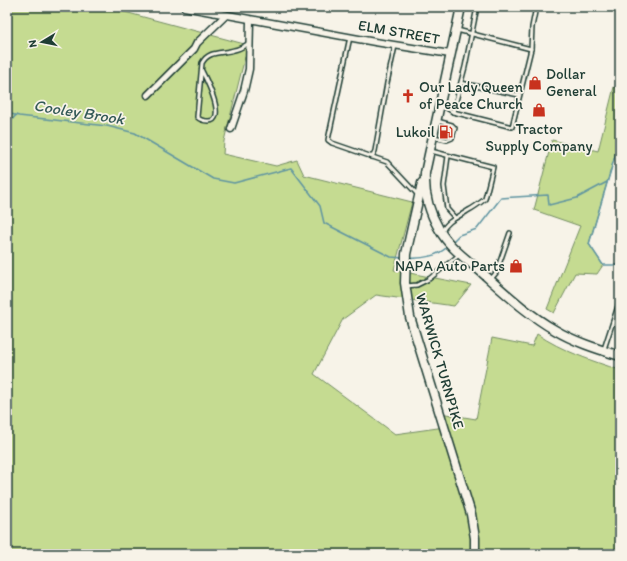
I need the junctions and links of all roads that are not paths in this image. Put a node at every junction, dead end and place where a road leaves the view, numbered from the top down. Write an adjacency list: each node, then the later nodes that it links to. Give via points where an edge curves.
1 (184, 7): 5 (street, ELM STREET)
2 (461, 7): 7 (main road)
3 (477, 7): 8 (lane)
4 (536, 7): 12 (lane)
5 (226, 15): 6 (street, ELM STREET); 16 (street)
6 (250, 20): 9 (street, ELM STREET); 10 (street)
7 (456, 30): 8 (lane); 13 (main road)
8 (472, 34): 12 (lane); 15 (lane)
9 (350, 37): 11 (street, ELM STREET); 25 (lane, via 328,140)
10 (249, 43): 14 (lane, via 235,50 209,54 202,63); 21 (street, via 248,77)
11 (396, 46): 13 (street, ELM STREET); 25 (lane)
12 (531, 49): 17 (lane)
13 (450, 54): 18 (main road)
14 (202, 71): 14 (lane, via 197,117 209,122 216,117 216,111 214,98)
15 (461, 83): 17 (lane); 19 (lane)
16 (148, 95)
17 (520, 95): 19 (lane, via 512,127)
18 (440, 104): 19 (lane); 20 (main road)
19 (453, 112)
20 (435, 121): 22 (main road); 22 (lane, via 455,128 452,138 447,140)
21 (231, 129)
22 (432, 137): 23 (main road)
23 (429, 150): 24 (lane); 26 (main road)
24 (448, 156): 28 (lane, via 444,186 447,209); 28 (lane, via 493,167 486,199)
25 (372, 157): 27 (lane, via 387,162)
26 (425, 173): 27 (main road, WARWICK TURNPIKE); 29 (main road, via 424,182 429,207)
27 (419, 196): 33 (main road, WARWICK TURNPIKE, via 405,258)
28 (454, 218): 29 (lane, via 444,226)
29 (441, 233): 31 (main road)
30 (510, 233): 32 (lane, via 496,273)
31 (460, 254): 32 (main road); 33 (lane, via 429,279 417,285)
32 (490, 280): 35 (main road, via 521,307 554,330)
33 (405, 286): 37 (main road, WARWICK TURNPIKE, via 410,317 472,514)
34 (620, 300): 35 (lane)
35 (604, 350): 36 (main road)
36 (619, 353)
37 (475, 554)

